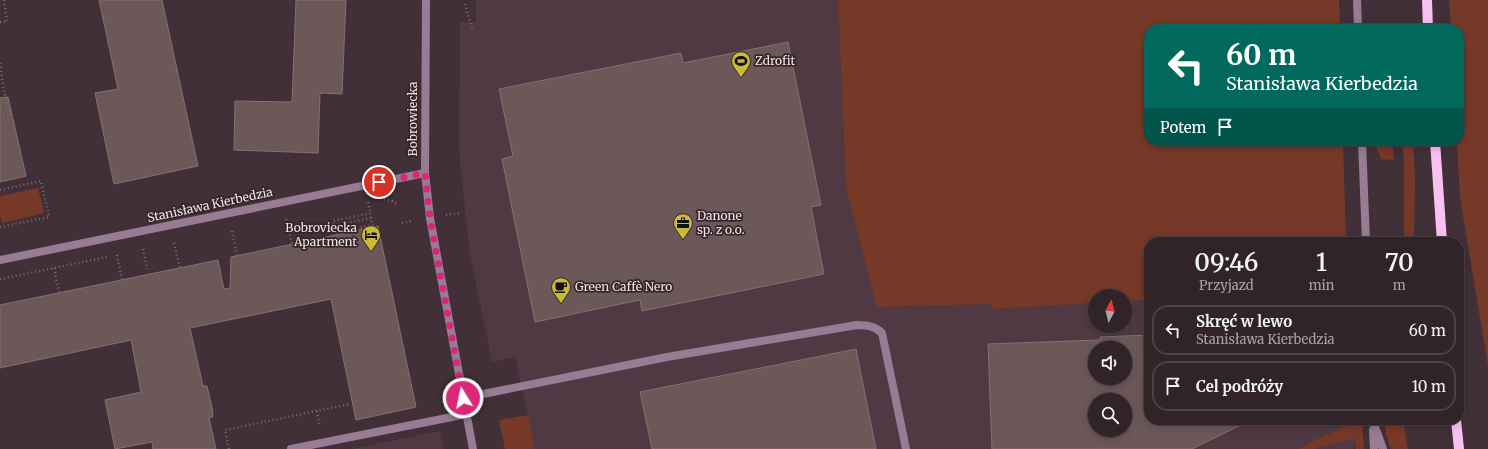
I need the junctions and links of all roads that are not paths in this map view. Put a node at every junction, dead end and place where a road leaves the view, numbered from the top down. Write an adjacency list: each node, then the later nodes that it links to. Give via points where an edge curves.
1 (426, 0): 8 (street, Bobrowiecka)
2 (1357, 0): 4 (street)
3 (1427, 0): 5 (main road)
4 (1358, 24)
5 (1428, 24)
6 (1362, 146): 9 (street)
7 (1435, 146): 10 (main road)
8 (425, 173): 11 (street, Stanisława Kierbedzia); 12 (street, Bobrowiecka, via 430,218)
9 (1366, 237)
10 (1442, 237)
11 (0, 260)
12 (463, 398): 13 (street, Bobrowiecka); 19 (street, via 667,358 857,325 868,326 882,333)
13 (467, 414): 17 (street); 18 (street, Bobrowiecka)
14 (1373, 425): 20 (street)
15 (1374, 425): 21 (street)
16 (1457, 425): 22 (main road)
17 (291, 449)
18 (473, 449)
19 (906, 449)
20 (1374, 449)
21 (1383, 449)
22 (1459, 449)

